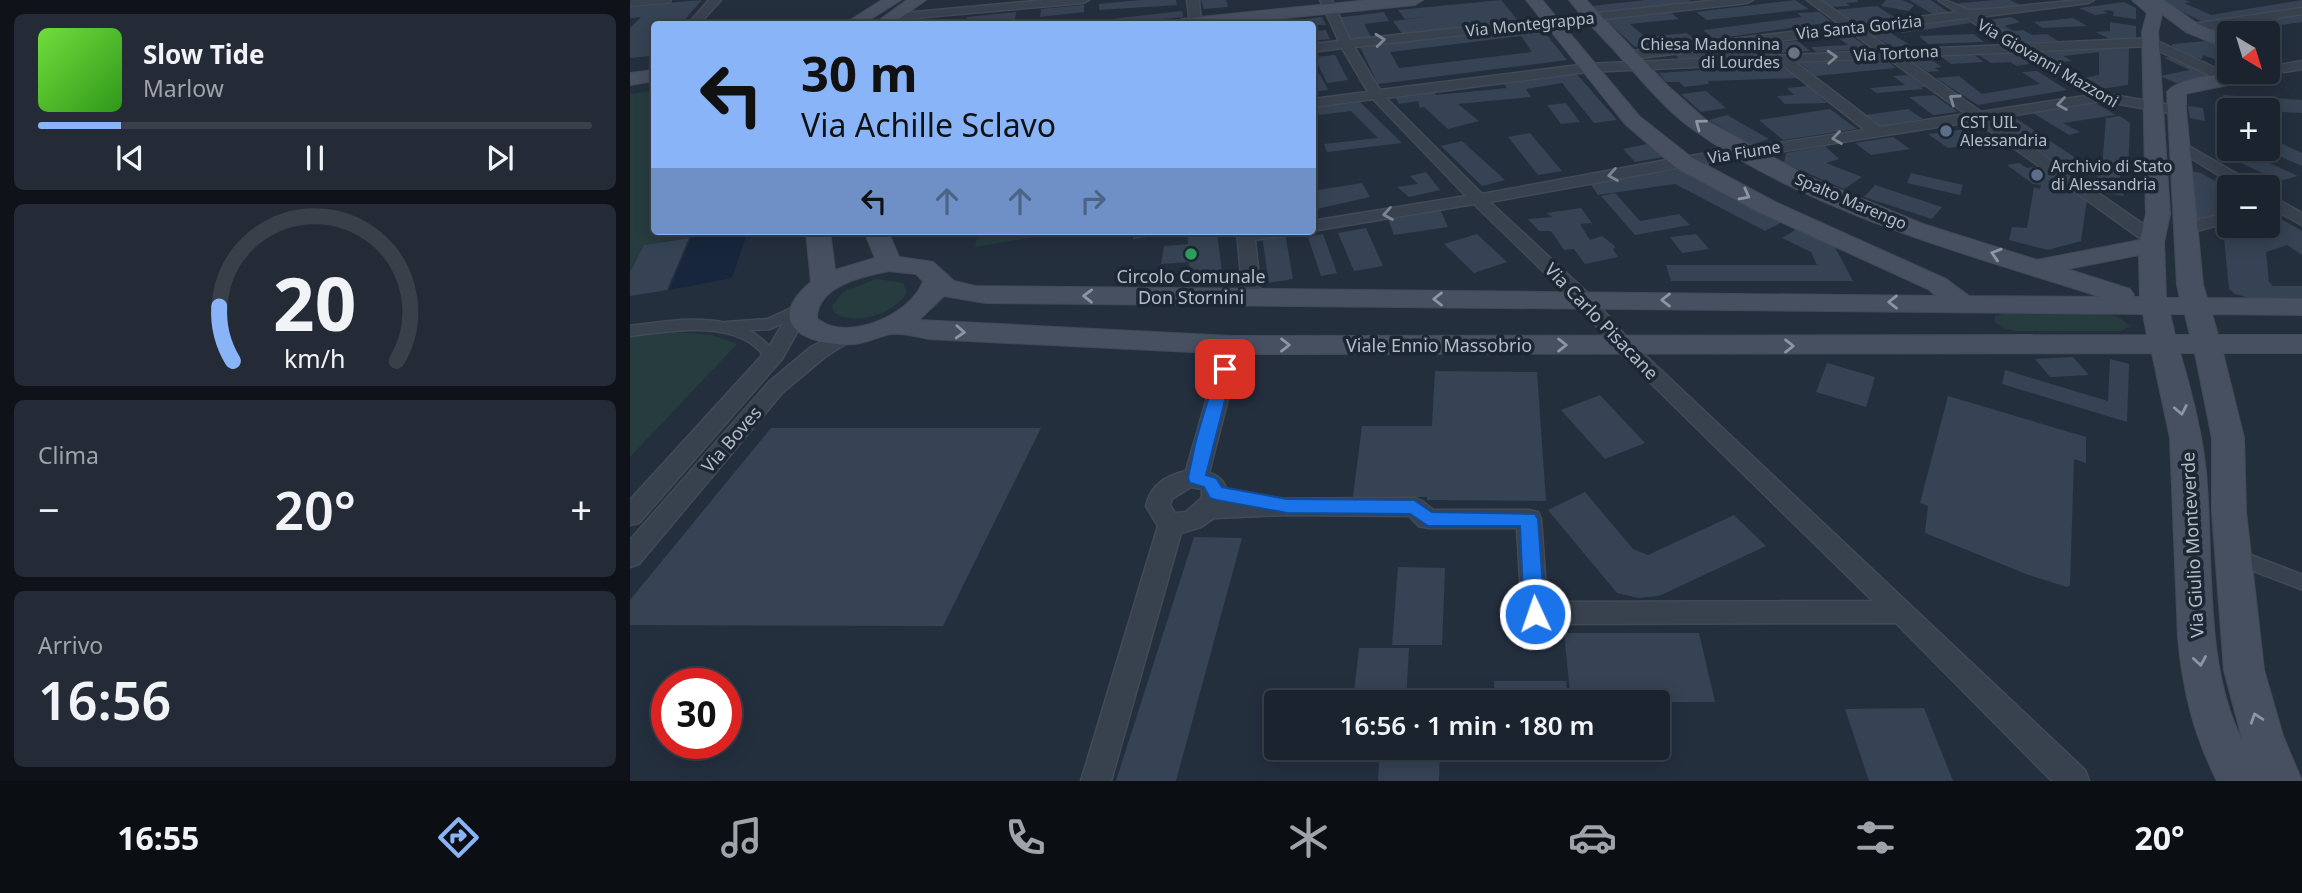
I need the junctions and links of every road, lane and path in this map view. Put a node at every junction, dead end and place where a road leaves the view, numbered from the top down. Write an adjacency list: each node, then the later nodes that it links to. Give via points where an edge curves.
1 (652, 0): 16 (lane)
2 (668, 0): 16 (lane)
3 (715, 0): 23 (street)
4 (893, 0): 24 (street)
5 (918, 0): 25 (street)
6 (1083, 0): 22 (street)
7 (1193, 0): 26 (street)
8 (1415, 0): 17 (street)
9 (1534, 0): 28 (street)
10 (1577, 0): 21 (street, Spalto Marengo)
11 (1747, 0): 21 (street, Via Montegrappa)
12 (1813, 0): 29 (street)
13 (1944, 0): 20 (street, Via Giovanni Mazzoni)
14 (2088, 0): 20 (street, Via Santa Gorizia)
15 (2140, 0): 18 (street)
16 (630, 3)
17 (1328, 4): 27 (street); 33 (street, Via Carlo Pisacane)
18 (2153, 9): 30 (street); 32 (street)
19 (2302, 11): 30 (street)
20 (1967, 15): 29 (street, Via Santa Gorizia); 34 (street, Via Giovanni Mazzoni)
21 (1594, 17): 28 (street, Via Montegrappa); 38 (street, Spalto Marengo)
22 (947, 19): 25 (street)
23 (696, 21)
24 (857, 21)
25 (887, 21)
26 (1191, 21)
27 (1212, 21)
28 (1550, 21): 33 (street, Via Montegrappa, one-way to 28); 39 (street)
29 (1850, 26): 36 (street); 38 (street, Via Santa Gorizia)
30 (2192, 28): 31 (street); 32 (street)
31 (2217, 40)
32 (2151, 42): 34 (street, Via Tortona); 40 (street); 45 (street)
33 (1346, 44): 35 (street, Via Montegrappa); 42 (street, Via Carlo Pisacane)
34 (2020, 47): 36 (street, Via Tortona); 43 (street, Via Giovanni Mazzoni)
35 (1316, 48)
36 (1889, 54): 37 (street, Via Tortona, one-way to 36); 46 (street, one-way to 36)
37 (1784, 60): 38 (street, Via Tortona); 47 (street)
38 (1636, 61): 39 (street); 49 (street, Spalto Marengo, one-way to 38, via 1700,125)
39 (1587, 68): 42 (street); 50 (street, via 1632,120)
40 (2217, 74)
41 (2217, 82): 45 (street, via 2177,91)
42 (1377, 96): 44 (street); 53 (street, Via Carlo Pisacane)
43 (2104, 97): 45 (street, Via Fiume); 46 (street, Via Fiume, one-way to 46)
44 (1316, 103)
45 (2161, 112): 48 (street); 63 (street, Via Giulio Monteverde, via 2158,214)
46 (1981, 117): 47 (street, Via Fiume); 63 (street)
47 (1877, 132): 49 (street, Via Fiume, one-way to 49)
48 (2178, 144): 51 (street); 59 (street)
49 (1744, 152): 50 (street, Via Fiume); 65 (street, Spalto Marengo, one-way to 49, via 1916,229 1801,182)
50 (1683, 162): 53 (street, Via Fiume, one-way to 53); 70 (street, one-way to 70, via 1767,207 1918,274)
51 (2229, 175)
52 (2302, 197): 54 (street)
53 (1478, 199): 58 (street, Via Fiume, one-way to 58); 69 (street, Via Carlo Pisacane)
54 (2280, 201)
55 (2280, 208): 57 (street)
56 (2217, 220): 59 (street)
57 (2302, 220)
58 (1316, 225)
59 (2185, 229): 73 (street)
60 (818, 235): 67 (street)
61 (878, 235): 64 (street)
62 (1246, 235): 68 (street)
63 (2150, 241): 65 (street); 72 (street, Via Giulio Monteverde)
64 (889, 263): 66 (street, via 922,266); 67 (street)
65 (2040, 267): 72 (street, Spalto Marengo)
66 (937, 280): 68 (street, one-way to 66, via 1017,296 963,292); 75 (street, Viale Ennio Massobrio, via 927,303)
67 (824, 285): 71 (street)
68 (1252, 297): 69 (street, one-way to 68)
69 (1584, 300): 70 (street, one-way to 69); 84 (street, Via Carlo Pisacane)
70 (1962, 302): 72 (street, Spalto Marengo); 80 (street)
71 (804, 304): 76 (lane, via 769,324); 78 (street, Viale Ennio Massobrio, via 801,314 809,329); 85 (street, Via Boves, via 786,338)
72 (2154, 305): 73 (street, Spalto Marengo); 81 (street, Via Giulio Monteverde)
73 (2194, 306): 74 (street, Spalto Marengo); 79 (street)
74 (2302, 307)
75 (892, 325): 78 (street, Viale Ennio Massobrio); 83 (street, Viale Ennio Massobrio, one-way to 83)
76 (719, 327): 77 (lane, via 664,325); 85 (lane, via 764,346 768,353)
77 (630, 331)
78 (846, 335): 91 (street, Via Boves, via 776,387)
79 (2205, 343): 81 (street); 82 (street); 90 (street, via 2226,421)
80 (1986, 344): 81 (street); 84 (street, Viale Ennio Massobrio, one-way to 80)
81 (2164, 344): 96 (street, Via Giulio Monteverde, one-way to 96, via 2187,448 2195,622 2207,703)
82 (2302, 344)
83 (1232, 345): 84 (street, Viale Ennio Massobrio, one-way to 84); 86 (street)
84 (1623, 345): 93 (street, Via Carlo Pisacane)
85 (762, 368): 88 (street, Via Boves)
86 (1191, 479): 87 (street, via 1210,483); 89 (street, via 1168,486 1159,499 1160,512)
87 (1213, 501): 89 (street, via 1198,518); 93 (street, via 1414,507 1428,519 1529,519 1535,614)
88 (630, 516)
89 (1177, 521): 94 (street)
90 (2233, 556): 92 (lane); 97 (street, one-way to 90, via 2249,695)
91 (630, 557)
92 (2302, 582)
93 (1902, 611): 95 (street, Via Carlo Pisacane)
94 (1096, 781)
95 (2074, 781)
96 (2240, 781)
97 (2282, 781)

